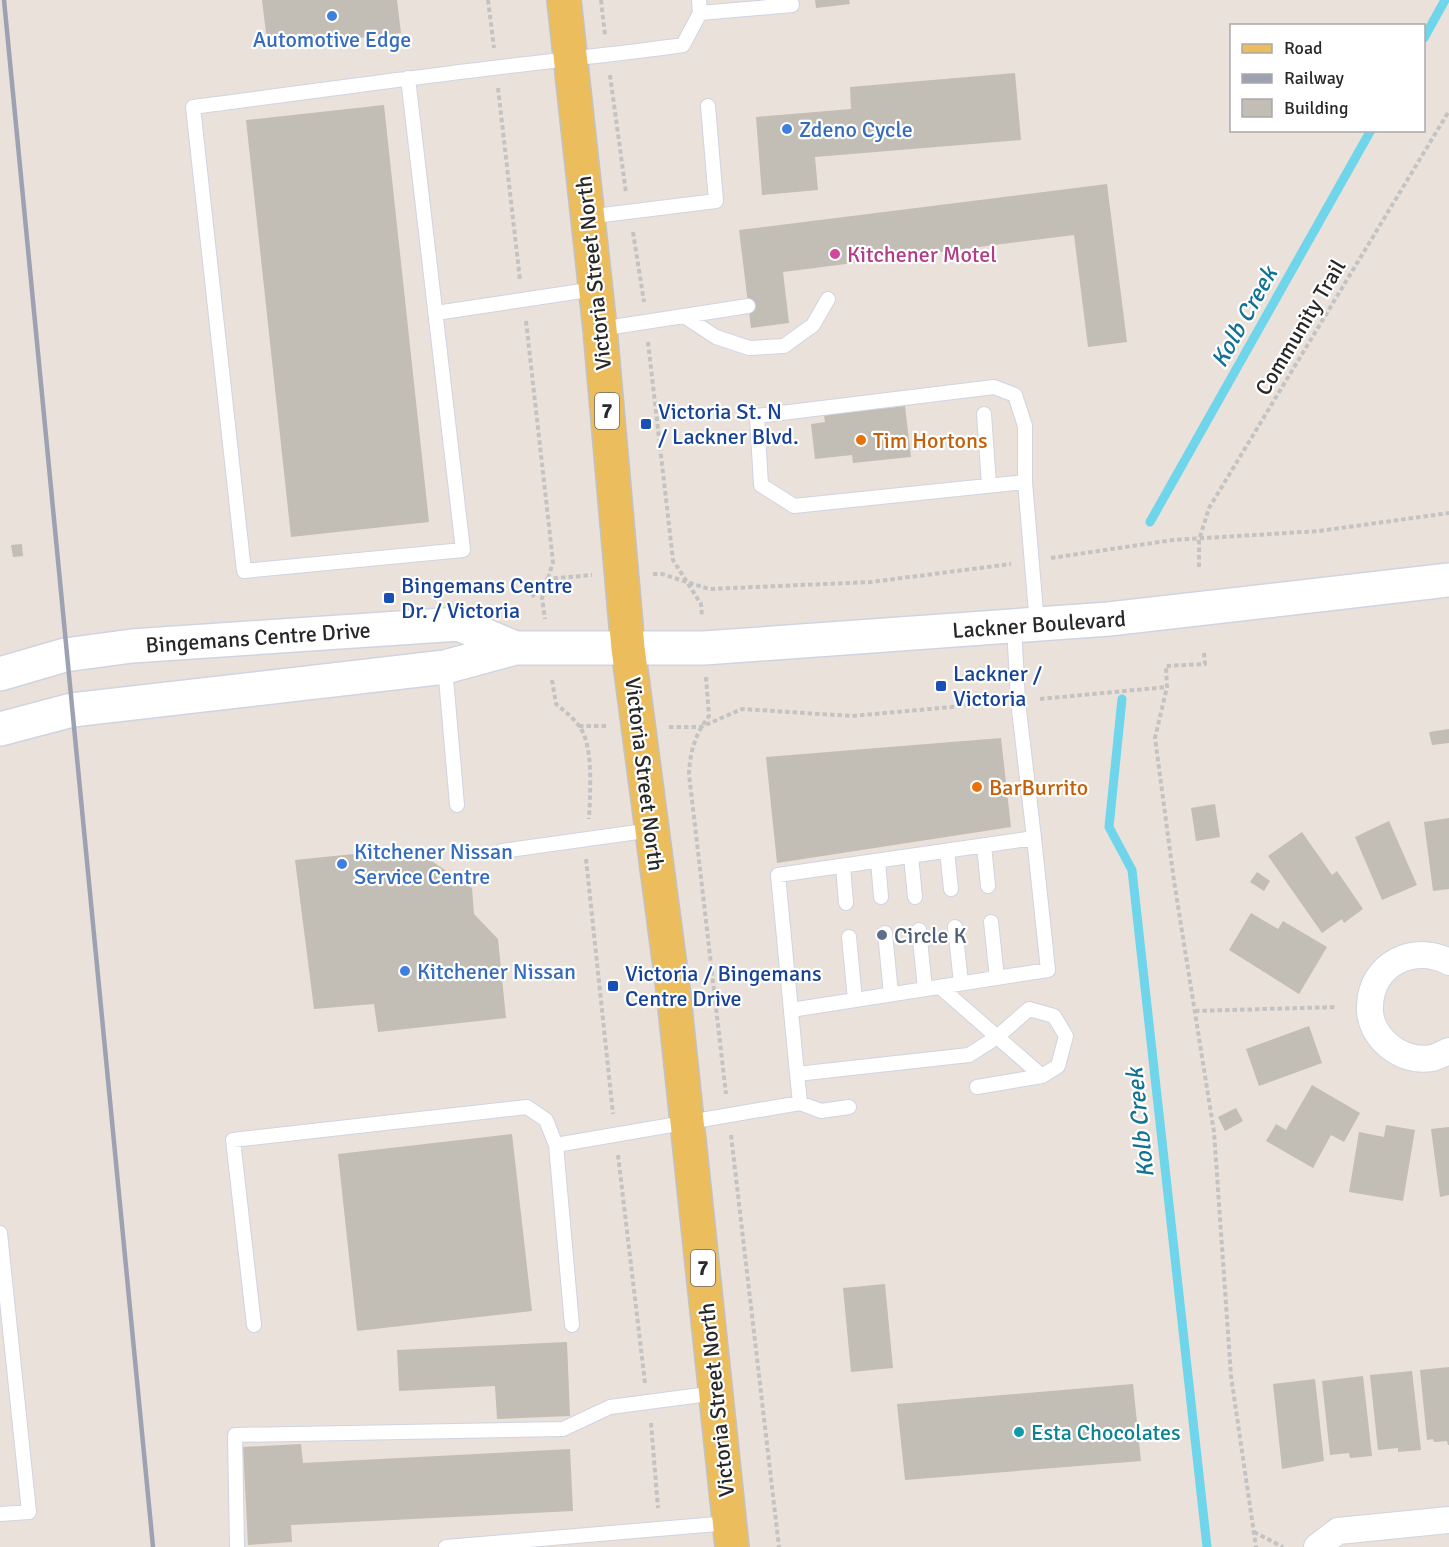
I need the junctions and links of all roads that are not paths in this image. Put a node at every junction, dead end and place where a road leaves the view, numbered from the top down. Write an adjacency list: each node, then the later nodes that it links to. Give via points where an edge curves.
1 (564, 0): 4 (main road, Victoria Street North / 7)
2 (791, 0): 3 (lane, via 792,6)
3 (700, 7): 4 (lane, via 683,45)
4 (570, 61): 5 (lane); 7 (main road, Victoria Street North / 7)
5 (408, 78): 11 (lane); 11 (lane, via 193,106 244,571 463,550)
6 (708, 106): 7 (lane, via 716,201)
7 (587, 217): 8 (main road, Victoria Street North / 7)
8 (596, 289): 11 (lane); 13 (main road, Victoria Street North / 7)
9 (828, 299): 12 (lane, via 813,325 784,346 750,348 716,337)
10 (748, 306): 12 (lane)
11 (436, 313)
12 (684, 316): 13 (lane)
13 (600, 329): 20 (main road, Victoria Street North / 7)
14 (984, 414): 16 (lane)
15 (1025, 482): 16 (lane); 16 (lane, via 1025,426 1015,395 994,387 757,416 761,485 794,506); 18 (lane, via 1033,560)
16 (989, 485)
17 (1449, 580): 18 (main road, Lackner Boulevard, via 1143,616)
18 (1025, 625): 20 (main road, Lackner Boulevard, via 704,648); 26 (lane, via 1018,701)
19 (515, 648): 20 (main road, Bingemans Centre Drive); 21 (main road, Bingemans Centre Drive); 22 (main road, Bingemans Centre Drive, via 459,624 132,646 65,655)
20 (628, 648): 25 (main road, Victoria Street North / 7)
21 (445, 667): 23 (main road, Bingemans Centre Drive, via 141,700 72,710); 24 (lane)
22 (0, 674)
23 (0, 729)
24 (457, 805)
25 (652, 830): 28 (lane); 58 (main road, Victoria Street North / 7)
26 (1034, 838): 27 (lane); 44 (lane, via 1047,970)
27 (984, 845): 29 (lane); 33 (lane)
28 (502, 851)
29 (947, 851): 30 (lane); 34 (lane)
30 (910, 856): 31 (lane); 36 (lane)
31 (878, 861): 32 (lane); 35 (lane)
32 (843, 866): 37 (lane); 50 (lane, via 778,875)
33 (988, 886)
34 (951, 889)
35 (881, 897)
36 (915, 897)
37 (846, 903)
38 (991, 922): 44 (lane)
39 (955, 927): 45 (lane)
40 (919, 930): 47 (lane)
41 (885, 933): 48 (lane)
42 (849, 937): 49 (lane)
43 (1449, 962): 52 (street, via 1434,954 1403,956 1378,976 1370,1006 1374,1028 1388,1047 1409,1057 1432,1058)
44 (997, 978): 45 (lane)
45 (961, 984): 46 (lane)
46 (940, 987): 47 (lane); 51 (lane)
47 (925, 989): 48 (lane)
48 (891, 994): 49 (lane)
49 (855, 1000): 50 (lane)
50 (791, 1010): 53 (lane)
51 (998, 1037): 53 (lane, via 969,1055); 54 (lane); 54 (lane, via 1029,1009 1054,1016 1066,1036 1058,1066)
52 (1449, 1051)
53 (797, 1074): 56 (lane)
54 (1042, 1076): 55 (lane)
55 (977, 1087)
56 (800, 1103): 57 (lane, via 821,1111); 58 (lane)
57 (849, 1107)
58 (687, 1121): 59 (lane); 63 (main road, Victoria Street North / 7)
59 (556, 1145): 61 (lane, via 546,1120 527,1107 233,1140); 62 (lane)
60 (0, 1233): 64 (lane, via 29,1512)
61 (254, 1325)
62 (572, 1325)
63 (716, 1393): 66 (main road, Victoria Street North / 7); 67 (lane, via 610,1407 563,1429 235,1435)
64 (0, 1514)
65 (1449, 1520): 69 (street, via 1338,1531)
66 (730, 1535): 68 (lane)
67 (237, 1547)
68 (446, 1547)
69 (1317, 1547)

